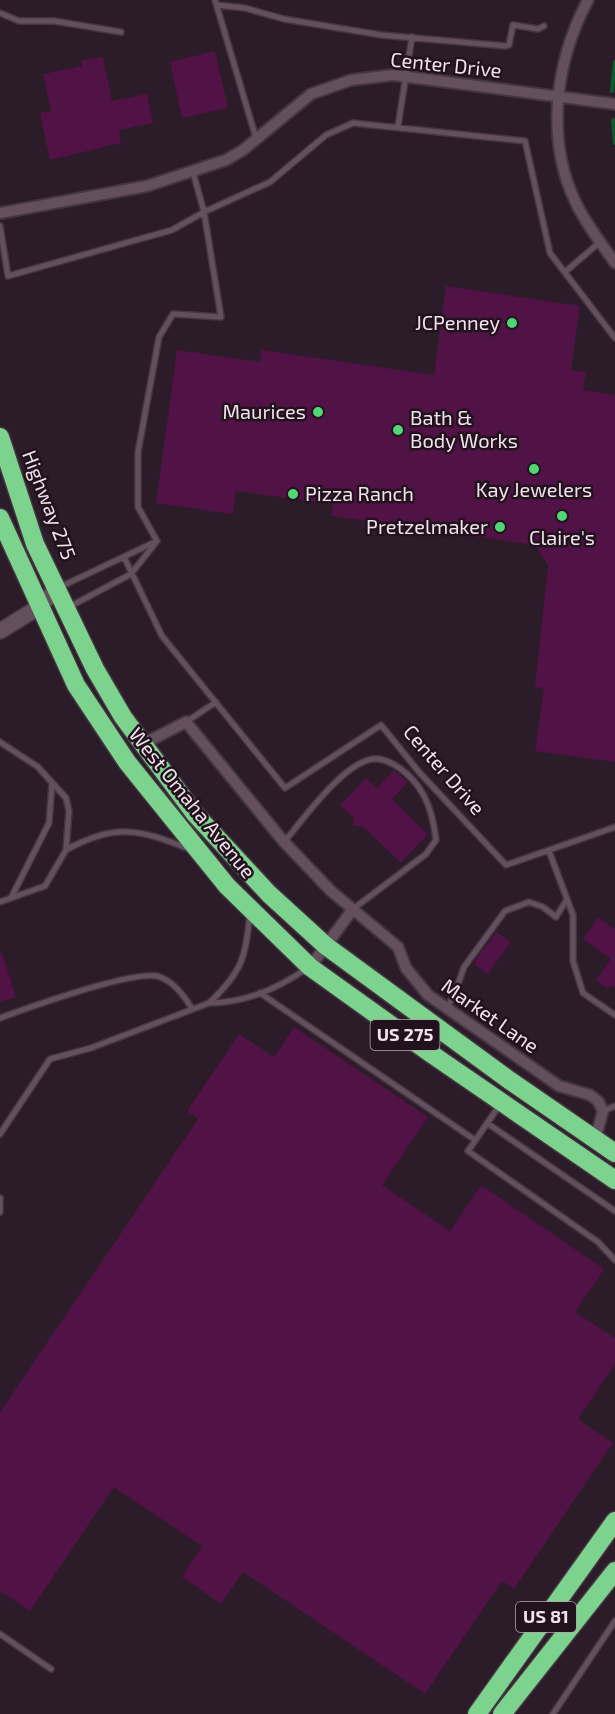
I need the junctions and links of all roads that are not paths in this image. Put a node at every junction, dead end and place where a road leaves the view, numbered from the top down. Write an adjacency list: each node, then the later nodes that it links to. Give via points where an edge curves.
1 (588, 0): 8 (street, via 563,58)
2 (216, 3): 6 (lane, via 284,19); 11 (lane)
3 (0, 14): 5 (lane, via 20,21 54,21)
4 (544, 26): 6 (lane, via 513,26 506,46)
5 (121, 32)
6 (412, 37): 7 (lane)
7 (406, 76): 8 (street, Center Drive); 10 (lane); 11 (street, Center Drive, via 351,80 311,94)
8 (559, 96): 9 (street, Center Drive); 16 (street, via 564,173 575,201)
9 (615, 104)
10 (398, 126): 13 (lane, via 353,123 326,135 270,182); 18 (lane, via 525,141 550,253)
11 (256, 138): 12 (street, Center Drive, via 226,160)
12 (192, 172): 13 (lane); 14 (street, Center Drive, via 147,186)
13 (204, 212): 15 (lane, via 172,230 8,276); 22 (lane, via 220,317 173,314 159,337 138,452 138,507)
14 (0, 213)
15 (0, 226)
16 (600, 242): 17 (street); 18 (lane)
17 (615, 263)
18 (565, 272): 19 (lane)
19 (615, 338)
20 (0, 437): 25 (highway, Highway 275 / US 275, via 35,544)
21 (0, 518): 26 (highway, US 275)
22 (157, 541): 23 (lane); 24 (lane)
23 (124, 556): 24 (lane); 25 (lane)
24 (131, 574): 27 (lane); 29 (lane, via 162,636)
25 (57, 588): 26 (street); 27 (highway, West Omaha Avenue / US 275)
26 (39, 607): 27 (street); 28 (street); 38 (highway, West Omaha Avenue / US 275, via 76,685 127,762)
27 (67, 608): 32 (highway, West Omaha Avenue / US 275, via 95,669)
28 (0, 631)
29 (216, 702): 30 (lane); 37 (lane, Center Drive, via 285,788 381,725 506,865)
30 (186, 722): 32 (street); 35 (street, Market Lane)
31 (0, 742): 33 (lane, via 38,767)
32 (143, 744): 44 (highway, West Omaha Avenue / US 275, via 195,814 289,914)
33 (52, 785): 36 (lane, via 66,798 69,811); 39 (lane, via 49,823)
34 (615, 827): 37 (lane, Center Drive)
35 (284, 842): 43 (street, Market Lane); 43 (lane, via 342,775 363,761 378,759 395,764 415,781 433,814 436,840 426,855)
36 (66, 850): 38 (lane, via 90,836 136,830); 39 (lane, via 45,886)
37 (549, 850): 41 (lane)
38 (198, 853): 42 (highway, West Omaha Avenue / US 275)
39 (11, 898): 40 (lane)
40 (0, 902)
41 (566, 902): 48 (lane, via 556,917 529,902 505,911 465,967); 50 (lane, via 573,915 573,961 583,993)
42 (250, 909): 45 (highway, West Omaha Avenue / US 275); 47 (lane, via 241,965)
43 (353, 909): 44 (street); 48 (street, Market Lane, via 399,947 406,968 417,983)
44 (326, 946): 45 (street); 57 (highway, West Omaha Avenue / US 275)
45 (310, 967): 46 (lane, via 277,988); 52 (highway, West Omaha Avenue / US 275)
46 (260, 993): 47 (lane, via 228,1003); 58 (lane)
47 (209, 1003): 49 (lane)
48 (446, 1008): 54 (street, Market Lane, via 559,1086 590,1095)
49 (192, 1009): 51 (lane, via 178,990 161,977 149,974); 56 (lane, via 91,1048 50,1059)
50 (615, 1015)
51 (0, 1018)
52 (501, 1103): 55 (lane); 60 (highway, West Omaha Avenue / US 275)
53 (615, 1106): 54 (lane)
54 (603, 1111): 57 (street)
55 (487, 1123): 58 (lane); 62 (lane)
56 (0, 1134)
57 (592, 1137): 59 (highway, West Omaha Avenue / US 275)
58 (475, 1140): 64 (lane, via 468,1151 598,1242)
59 (615, 1153)
60 (615, 1180)
61 (0, 1198): 63 (lane)
62 (615, 1211)
63 (0, 1212)
64 (615, 1260)
65 (615, 1521): 70 (highway, US 81)
66 (615, 1571): 71 (highway, US 81)
67 (615, 1621): 72 (lane)
68 (0, 1634): 69 (lane)
69 (51, 1669)
70 (477, 1714)
71 (502, 1714)
72 (553, 1714)

